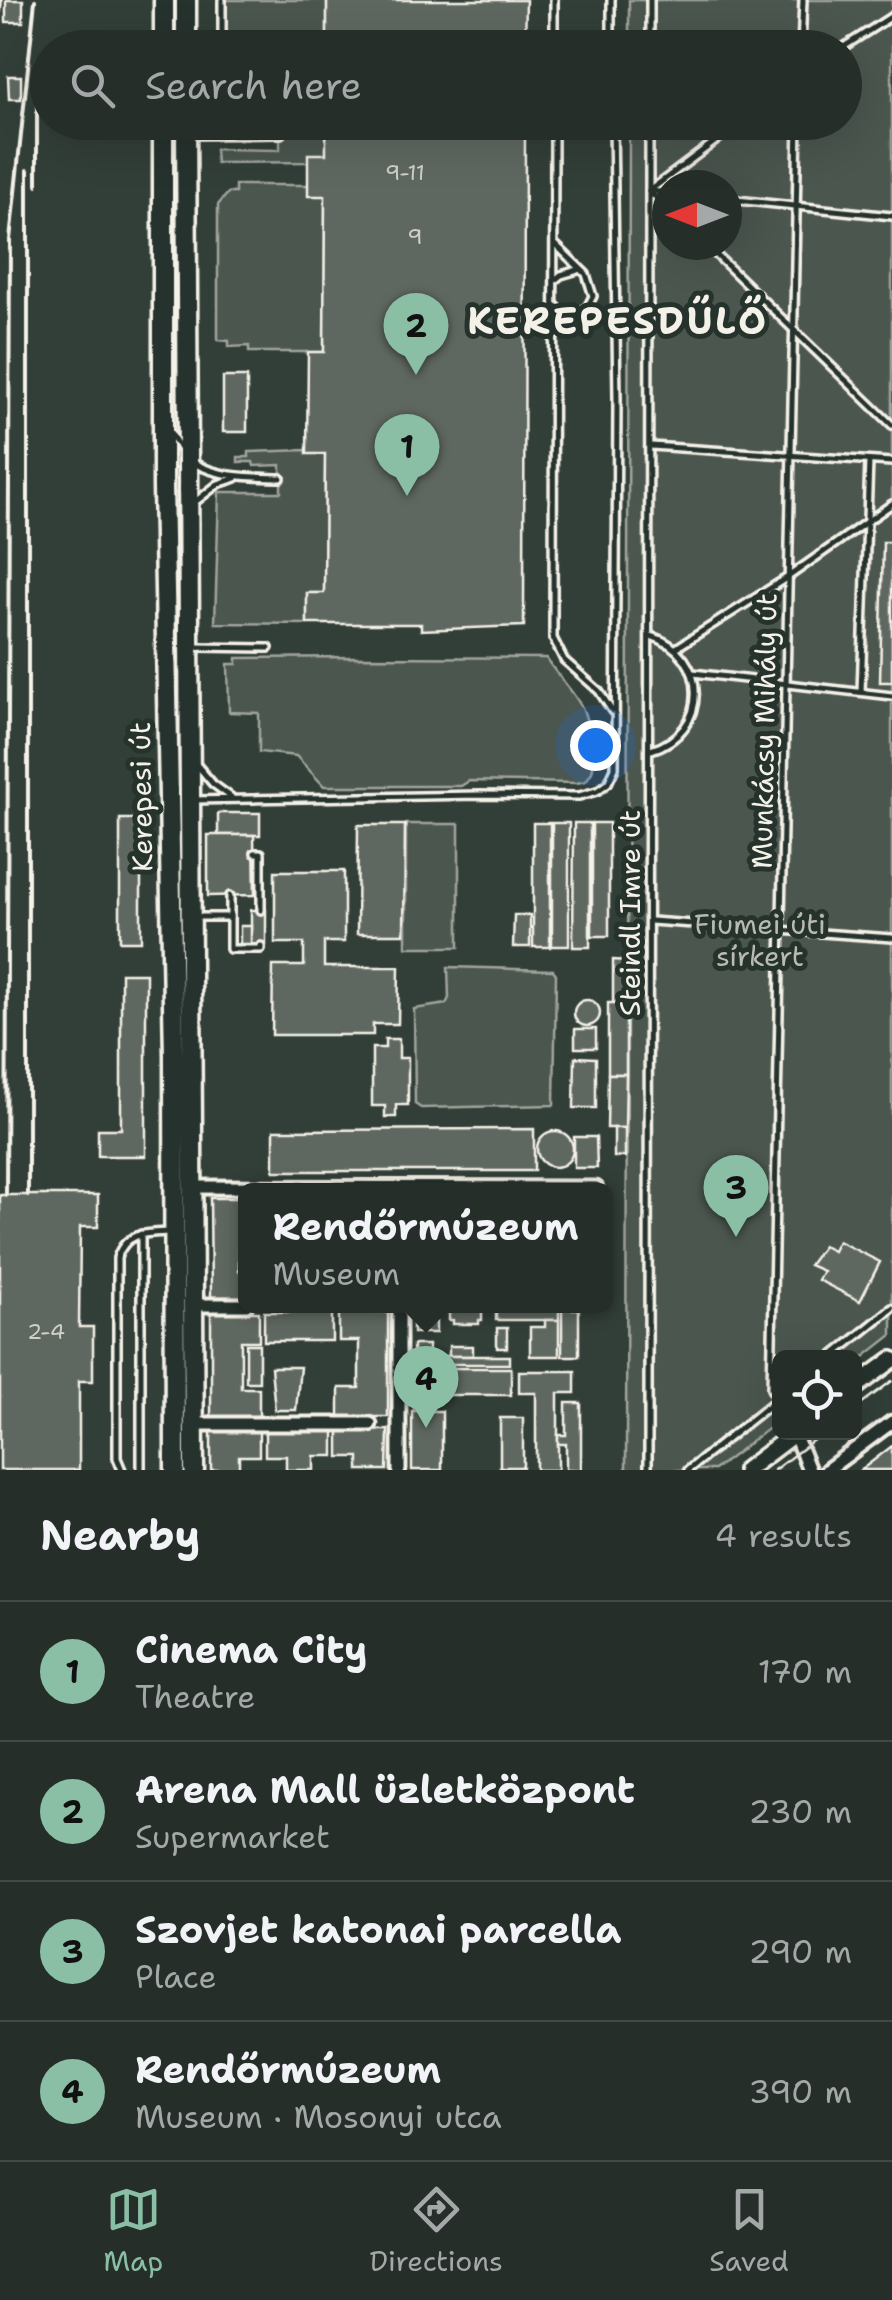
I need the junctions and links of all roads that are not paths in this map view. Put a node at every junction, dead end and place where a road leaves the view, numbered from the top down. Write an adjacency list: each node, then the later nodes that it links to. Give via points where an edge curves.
1 (164, 0): 9 (main road)
2 (186, 0): 10 (main road)
3 (222, 0): 11 (lane)
4 (554, 0): 12 (lane)
5 (611, 0): 13 (lane)
6 (650, 0): 14 (lane)
7 (803, 0): 15 (lane)
8 (892, 16): 16 (lane)
9 (164, 30)
10 (186, 30)
11 (222, 30)
12 (554, 30)
13 (612, 30)
14 (650, 30)
15 (802, 30)
16 (862, 35)
17 (164, 140): 25 (main road, Kerepesi út)
18 (177, 140): 25 (lane)
19 (186, 140): 44 (main road, Kerepesi út)
20 (554, 140): 32 (lane)
21 (612, 140): 61 (lane)
22 (649, 140): 26 (lane, Steindl Imre út)
23 (716, 140): 26 (lane)
24 (798, 140): 30 (lane, Munkácsy Mihály út)
25 (164, 156): 40 (main road, Kerepesi út)
26 (648, 191): 27 (lane); 28 (lane); 42 (lane, Steindl Imre út)
27 (652, 191)
28 (652, 195)
29 (742, 201): 30 (lane)
30 (796, 207): 31 (lane); 38 (lane, Munkácsy Mihály út)
31 (892, 216)
32 (554, 242): 34 (lane); 35 (lane)
33 (722, 260): 38 (lane)
34 (582, 270): 35 (lane); 37 (lane, via 593,296)
35 (555, 280): 36 (lane)
36 (555, 305): 37 (lane); 39 (lane)
37 (576, 316): 39 (lane)
38 (793, 328): 41 (lane); 43 (lane, Munkácsy Mihály út)
39 (555, 336): 61 (lane, via 553,638 564,660)
40 (164, 420): 44 (lane); 75 (main road, Kerepesi út)
41 (892, 425)
42 (651, 446): 43 (lane); 53 (lane, Steindl Imre út)
43 (790, 456): 45 (lane); 52 (lane, Munkácsy Mihály út)
44 (189, 460): 47 (lane); 50 (main road, Kerepesi út)
45 (869, 460): 46 (lane); 51 (lane)
46 (892, 462)
47 (239, 477): 48 (lane); 50 (lane)
48 (281, 478)
49 (892, 504): 51 (lane)
50 (189, 508): 54 (main road, Kerepesi út)
51 (867, 521): 52 (lane); 59 (lane)
52 (788, 577): 56 (lane); 58 (lane, Munkácsy Mihály út)
53 (651, 636): 56 (lane); 63 (lane, Steindl Imre út)
54 (188, 647): 55 (lane); 62 (main road, Kerepesi út)
55 (270, 648)
56 (676, 648): 57 (lane)
57 (693, 673): 58 (lane); 63 (lane, via 696,699 688,724)
58 (785, 683): 59 (lane); 72 (lane, Munkácsy Mihály út)
59 (861, 692): 60 (lane)
60 (892, 696)
61 (614, 714): 64 (lane, via 608,784 579,796)
62 (188, 738): 64 (lane, via 199,769); 65 (main road, Kerepesi út)
63 (650, 750): 71 (lane, Steindl Imre út)
64 (234, 799): 65 (lane)
65 (187, 800): 70 (main road, Kerepesi út, via 196,854)
66 (255, 853): 68 (lane, via 261,853)
67 (230, 896): 69 (lane)
68 (261, 910)
69 (230, 917): 70 (lane); 74 (lane, via 230,949)
70 (189, 918): 76 (main road, Kerepesi út)
71 (650, 921): 72 (lane); 95 (lane, Steindl Imre út)
72 (779, 930): 73 (lane); 88 (lane, Munkácsy Mihály út)
73 (892, 938)
74 (261, 947)
75 (174, 1167): 76 (street); 78 (main road, Kerepesi út)
76 (192, 1188): 77 (street); 80 (main road, Kerepesi út)
77 (238, 1188)
78 (172, 1232): 79 (lane); 80 (lane); 98 (main road, Kerepesi út)
79 (141, 1234): 96 (lane, via 123,1244 116,1267); 97 (lane)
80 (192, 1254): 81 (main road, Kerepesi út)
81 (192, 1305): 82 (street); 91 (main road, Kerepesi út)
82 (238, 1305)
83 (892, 1308): 85 (lane)
84 (400, 1313): 100 (street)
85 (840, 1350)
86 (892, 1360): 87 (main road)
87 (862, 1382)
88 (772, 1390)
89 (772, 1403): 101 (lane)
90 (892, 1422): 104 (street)
91 (193, 1424): 92 (street); 99 (main road, Kerepesi út)
92 (370, 1424)
93 (786, 1440): 102 (main road)
94 (798, 1440): 103 (street)
95 (648, 1467)
96 (122, 1470)
97 (141, 1470)
98 (175, 1470)
99 (194, 1470)
100 (399, 1470)
101 (688, 1470)
102 (746, 1470)
103 (809, 1470)
104 (828, 1470)

